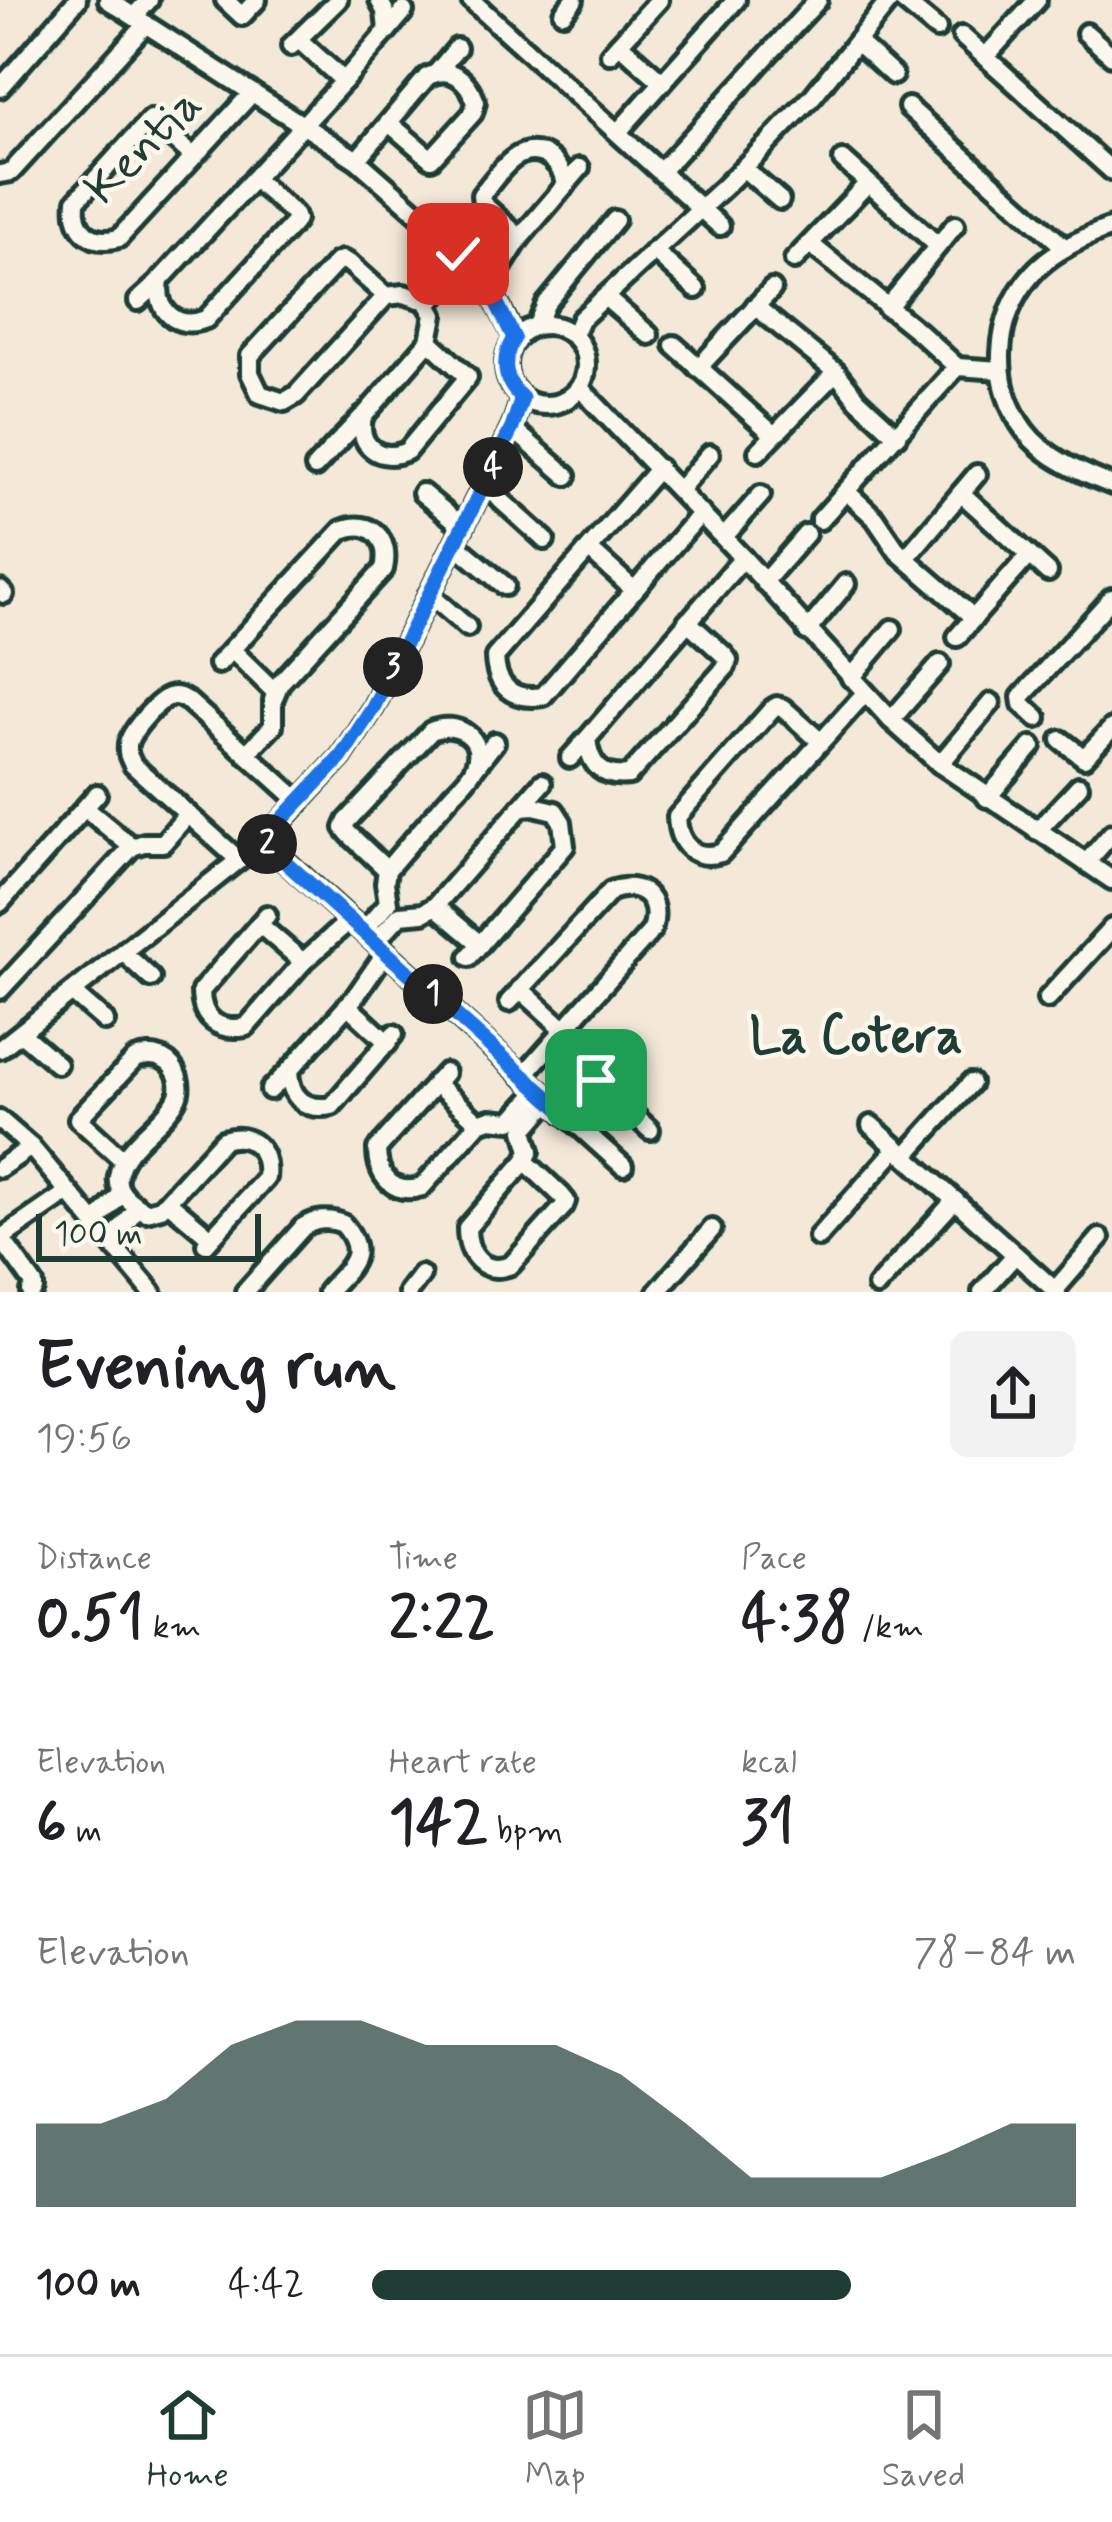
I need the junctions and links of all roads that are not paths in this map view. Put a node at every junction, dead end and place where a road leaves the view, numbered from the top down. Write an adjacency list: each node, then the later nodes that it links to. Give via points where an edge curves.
1 (76, 0): 29 (street)
2 (149, 0): 16 (street)
3 (225, 0): 4 (street, via 242,16)
4 (256, 0)
5 (338, 0): 28 (street, via 295,43)
6 (379, 0): 18 (street)
7 (472, 0): 34 (street)
8 (659, 0): 27 (street, via 615,49)
9 (736, 0): 27 (street)
10 (818, 0): 40 (street)
11 (890, 0): 21 (street)
12 (902, 0): 17 (street)
13 (1036, 0): 24 (street)
14 (115, 2): 16 (street)
15 (404, 11): 18 (street)
16 (140, 20): 30 (street); 42 (street, via 11,172)
17 (937, 29)
18 (387, 31): 28 (street)
19 (1086, 33): 23 (street)
20 (962, 36): 24 (street)
21 (858, 43): 26 (street); 39 (street)
22 (457, 48): 25 (street)
23 (1109, 48)
24 (986, 57): 41 (street)
25 (438, 71): 32 (street); 32 (street, via 461,77 476,102 431,159)
26 (893, 75)
27 (661, 81): 34 (street)
28 (344, 82): 33 (street)
29 (0, 88)
30 (252, 92): 33 (street); 35 (street, Kentia)
31 (908, 107): 56 (street)
32 (389, 124): 36 (street)
33 (303, 125): 36 (street); 43 (street)
34 (618, 132): 40 (street)
35 (193, 157): 52 (street, Kentia); 52 (street, Kentia, via 156,122 145,123 76,201 86,236)
36 (356, 160): 59 (street)
37 (842, 160): 44 (street)
38 (580, 168): 45 (street)
39 (743, 168): 46 (street); 47 (street)
40 (661, 171): 47 (street)
41 (1112, 171)
42 (0, 174)
43 (254, 179): 61 (street); 61 (street, via 296,219 206,319 193,324 169,316)
44 (868, 183): 54 (street); 55 (street)
45 (566, 185): 53 (street); 53 (street, via 551,159 527,151 481,195)
46 (779, 200)
47 (701, 207): 50 (street); 57 (street)
48 (615, 220): 70 (street)
49 (955, 225): 55 (street)
50 (720, 226)
51 (1112, 227): 56 (street)
52 (118, 238): 58 (street)
53 (520, 238): 62 (street)
54 (810, 244): 60 (street); 69 (street)
55 (937, 245): 69 (street)
56 (1065, 248): 78 (street, via 1034,271 1012,302)
57 (654, 251): 63 (street); 66 (street)
58 (103, 256)
59 (462, 258): 62 (street); 65 (street, via 418,299); 74 (street, via 428,305)
60 (794, 260)
61 (160, 280): 67 (street)
62 (489, 287): 73 (street)
63 (696, 289)
64 (772, 289): 68 (street)
65 (386, 296): 65 (street, via 296,395 284,402 260,394 250,356 337,262 349,263)
66 (605, 297): 71 (street); 72 (street)
67 (138, 302)
68 (755, 306): 77 (street); 79 (street)
69 (887, 308): 76 (street)
70 (537, 325): 71 (street); 73 (street)
71 (574, 335): 80 (street, via 586,360)
72 (649, 335)
73 (514, 338): 81 (street, via 505,370)
74 (429, 341): 82 (street); 82 (street, via 468,377 406,451 369,449)
75 (674, 346): 77 (street)
76 (957, 367): 78 (street); 85 (street)
77 (698, 368): 84 (street)
78 (1000, 370): 93 (street, via 1026,433)
79 (836, 371): 84 (street); 85 (street)
80 (580, 388): 81 (street, via 547,406); 89 (street)
81 (522, 398): 83 (street)
82 (363, 416): 88 (street)
83 (512, 428): 91 (street); 92 (street)
84 (775, 435): 86 (street)
85 (897, 436): 95 (street)
86 (758, 452)
87 (710, 454): 94 (street)
88 (315, 467)
89 (658, 468): 94 (street); 107 (street)
90 (976, 474): 96 (street)
91 (567, 476)
92 (484, 485): 104 (street); 106 (street)
93 (1112, 485)
94 (679, 490): 100 (street)
95 (846, 491): 101 (street); 110 (street)
96 (962, 493): 108 (street); 110 (street)
97 (422, 494): 104 (street)
98 (761, 494): 105 (street)
99 (350, 511): 102 (street)
100 (701, 513): 105 (street); 115 (street)
101 (820, 520)
102 (368, 526): 124 (street, via 341,530); 128 (street, via 385,544 384,568)
103 (806, 534): 112 (street)
104 (459, 535): 114 (street); 116 (street)
105 (724, 537): 109 (street)
106 (545, 540)
107 (590, 550): 115 (street); 115 (street, via 495,657 512,694 543,696)
108 (1028, 555): 111 (street); 118 (street)
109 (743, 558): 112 (street); 119 (street)
110 (906, 558): 118 (street)
111 (1048, 572)
112 (764, 582): 122 (street)
113 (846, 584): 122 (street)
114 (505, 586)
115 (634, 590)
116 (430, 594): 120 (street); 146 (street, via 373,708)
117 (1112, 598): 131 (street, via 1020,701)
118 (974, 618): 123 (street)
119 (687, 621): 134 (street); 134 (street, via 728,660 726,667 629,775 596,768)
120 (467, 627)
121 (892, 629): 127 (street)
122 (807, 631): 127 (street)
123 (958, 637)
124 (232, 650): 125 (street); 128 (street)
125 (218, 664)
126 (940, 664): 132 (street)
127 (851, 678): 129 (street)
128 (275, 692): 139 (street, via 273,726)
129 (865, 693): 132 (street); 137 (street)
130 (991, 703): 141 (street)
131 (1037, 718)
132 (891, 720): 141 (street)
133 (1112, 728): 135 (street, via 1084,758)
134 (587, 739): 140 (street)
135 (1061, 740)
136 (495, 742): 142 (street)
137 (821, 742): 137 (street, via 778,706 677,818 680,838 698,855 721,854)
138 (1032, 746): 145 (street)
139 (246, 754): 146 (street); 148 (street, via 178,697 151,711 130,735 128,756)
140 (570, 758)
141 (940, 764): 145 (street)
142 (474, 770): 155 (street); 155 (street, via 469,733 443,726 347,821 344,828)
143 (542, 783): 147 (street)
144 (1079, 786): 149 (street)
145 (987, 798): 149 (street)
146 (300, 802): 151 (street)
147 (521, 807): 158 (street); 158 (street, via 555,811 565,845 474,951)
148 (188, 814): 152 (street, via 164,843); 153 (street)
149 (1037, 831): 154 (street)
150 (1112, 833): 154 (street)
151 (262, 841): 153 (street); 160 (street)
152 (132, 847): 157 (street, via 91,801); 164 (street)
153 (239, 860): 161 (street)
154 (1086, 862): 156 (street)
155 (387, 869): 160 (street, via 388,903)
156 (1112, 880)
157 (0, 903)
158 (435, 906): 160 (street, via 400,915)
159 (1112, 928): 166 (street)
160 (368, 936): 162 (street); 167 (street); 174 (street)
161 (124, 953): 163 (street); 165 (street)
162 (303, 962): 162 (street, via 240,1034 205,1014 201,991 263,920)
163 (151, 978)
164 (0, 990)
165 (74, 993): 168 (street); 170 (street)
166 (1047, 999)
167 (346, 1005): 173 (street); 173 (street, via 391,1039 332,1106 304,1104)
168 (105, 1021)
169 (564, 1029): 169 (street, via 652,930 647,894 610,891 514,996); 174 (street)
170 (21, 1033): 171 (street); 172 (street)
171 (0, 1049)
172 (57, 1064)
173 (289, 1071): 177 (street)
174 (523, 1076): 178 (street)
175 (197, 1080): 179 (street)
176 (971, 1083): 188 (street)
177 (270, 1090)
178 (545, 1095): 180 (street); 183 (street, via 511,1121); 190 (street, via 524,1130)
179 (177, 1099): 189 (street); 189 (street, via 171,1065 142,1056 81,1114 81,1124)
180 (566, 1114): 185 (street, via 590,1074); 191 (street)
181 (241, 1118): 186 (street)
182 (0, 1120): 187 (street)
183 (479, 1123): 193 (street); 193 (street, via 440,1078 376,1149 393,1186)
184 (871, 1125): 188 (street)
185 (650, 1130)
186 (223, 1140): 197 (street); 197 (street, via 255,1142 268,1164 266,1178 209,1241)
187 (31, 1147): 192 (street); 194 (street)
188 (901, 1152): 196 (street); 202 (street)
189 (123, 1160): 195 (street, via 117,1177)
190 (525, 1161): 200 (street); 200 (street, via 564,1206 501,1269 471,1252)
191 (623, 1166)
192 (0, 1168)
193 (422, 1187): 198 (street)
194 (68, 1192): 199 (street); 205 (street)
195 (130, 1200): 197 (street, via 146,1212); 199 (street); 206 (street)
196 (955, 1200): 208 (street); 211 (street)
197 (168, 1202)
198 (405, 1210)
199 (95, 1223): 206 (street)
200 (467, 1228): 207 (street)
201 (712, 1229): 218 (street)
202 (818, 1237)
203 (374, 1238): 209 (street)
204 (1100, 1238): 213 (street)
205 (1, 1239): 212 (street)
206 (111, 1241): 214 (street)
207 (453, 1246)
208 (1015, 1255): 213 (street); 219 (street)
209 (356, 1259): 215 (street, via 348,1229 338,1221 311,1222); 216 (street)
210 (421, 1275): 217 (street)
211 (877, 1286)
212 (33, 1291)
213 (1056, 1291)
214 (152, 1292)
215 (246, 1292)
216 (327, 1292)
217 (408, 1292)
218 (657, 1292)
219 (982, 1292)

